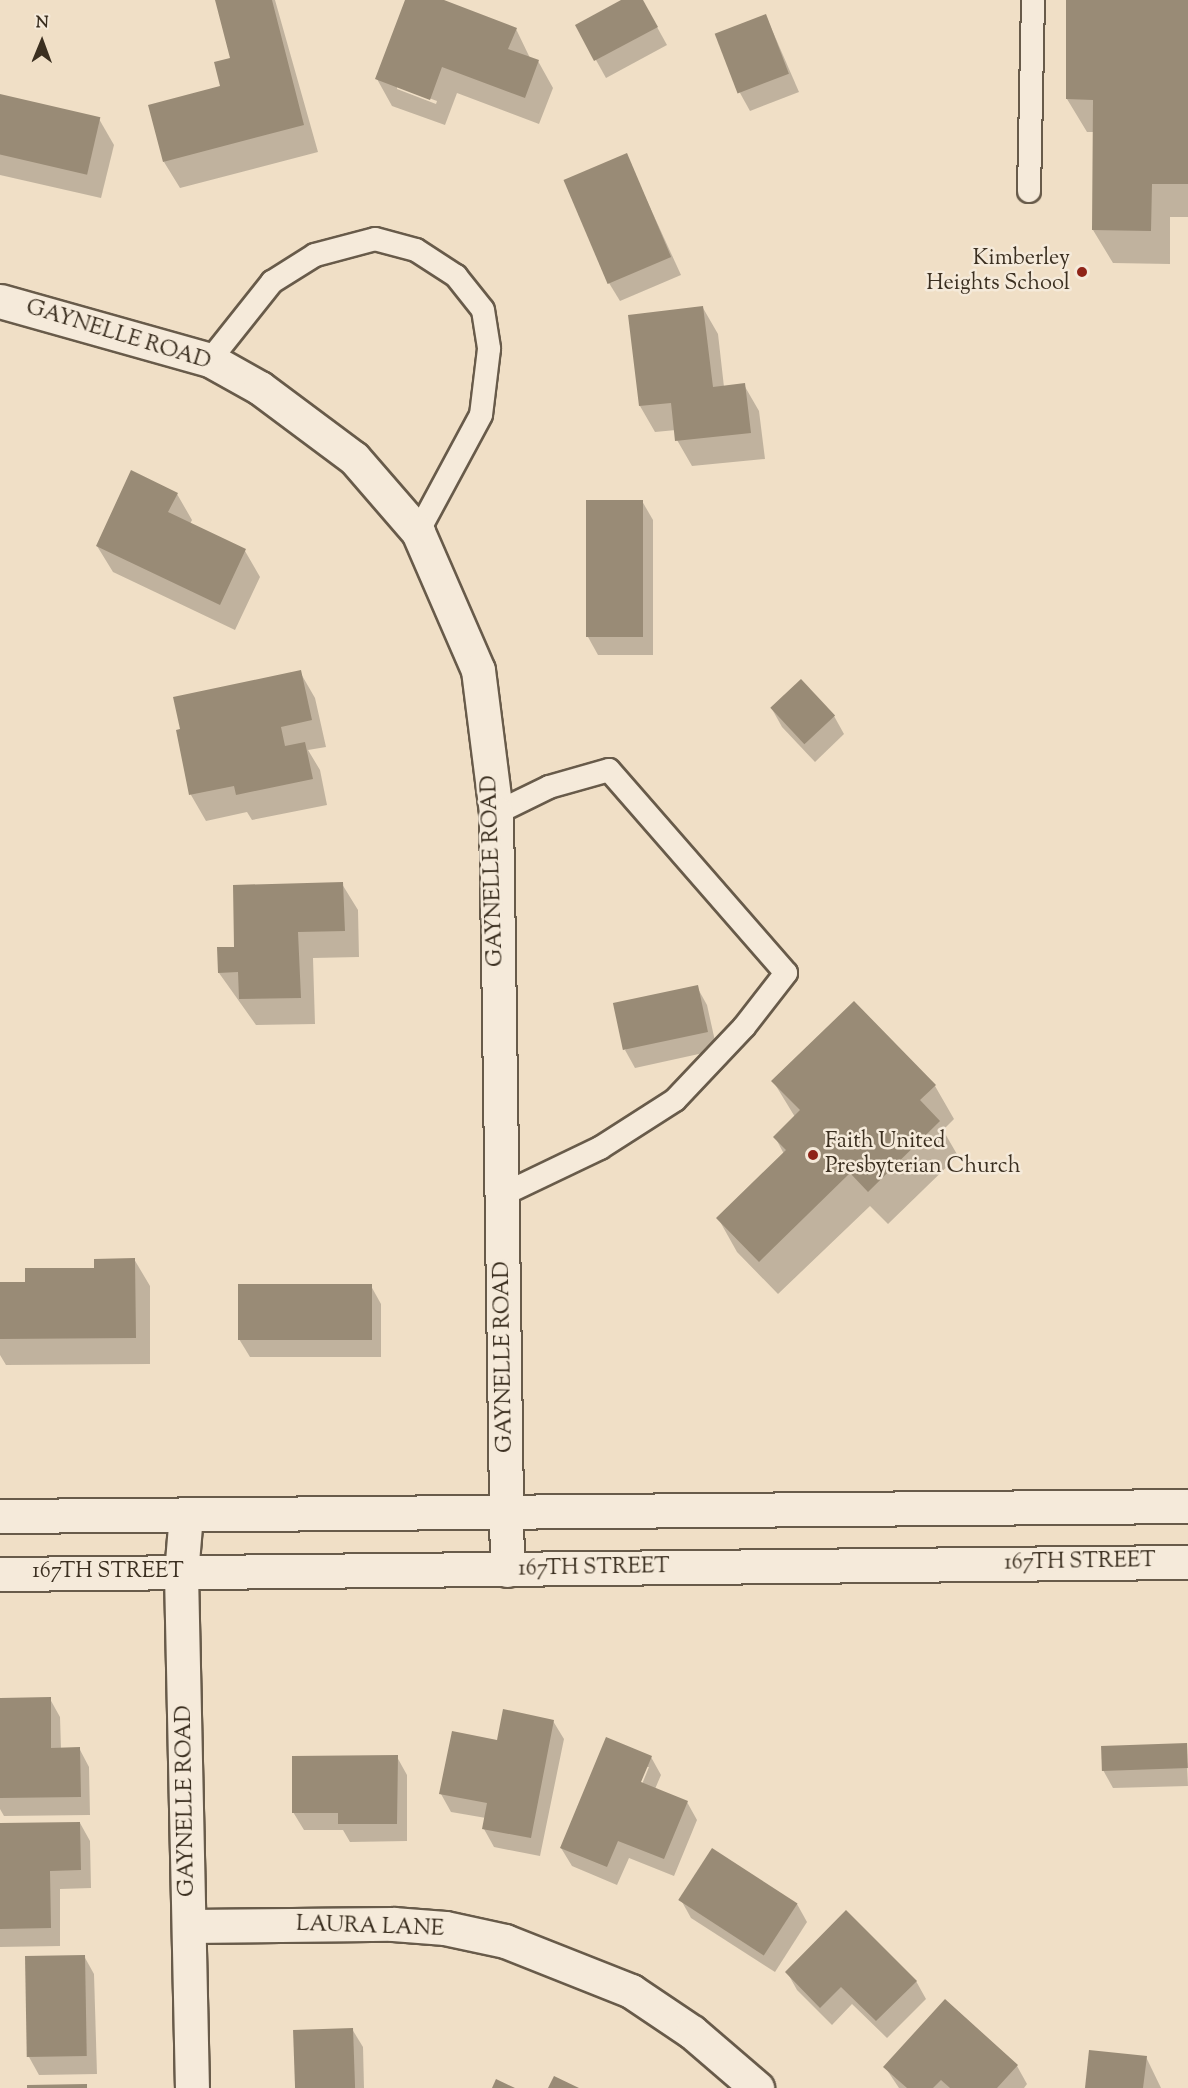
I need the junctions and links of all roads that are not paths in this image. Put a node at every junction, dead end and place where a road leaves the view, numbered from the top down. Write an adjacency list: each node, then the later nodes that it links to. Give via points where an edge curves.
1 (1033, 0): 2 (lane)
2 (1029, 191)
3 (0, 301): 4 (street, GAYNELLE ROAD)
4 (210, 360): 5 (street, GAYNELLE ROAD, via 260,388 354,458); 5 (lane, via 272,282 315,255 375,238 416,250 456,276 483,310 489,349 481,415)
5 (418, 532): 6 (street, GAYNELLE ROAD, via 478,670)
6 (496, 813): 7 (street, GAYNELLE ROAD); 7 (lane, via 549,786 609,770 786,973 744,1028 675,1100 600,1148)
7 (502, 1195): 9 (street, GAYNELLE ROAD)
8 (1188, 1506): 9 (street)
9 (507, 1512): 10 (street); 13 (street, GAYNELLE ROAD)
10 (186, 1514): 11 (street); 14 (street, GAYNELLE ROAD)
11 (0, 1516)
12 (1188, 1562): 13 (street, 167TH STREET)
13 (507, 1570): 14 (street, 167TH STREET)
14 (181, 1573): 15 (street, 167TH STREET); 16 (street, GAYNELLE ROAD)
15 (0, 1574)
16 (190, 1926): 17 (street, GAYNELLE ROAD); 18 (street, LAURA LANE, via 393,1924 446,1928 505,1941 631,1991 692,2032)
17 (192, 2088)
18 (757, 2088)

